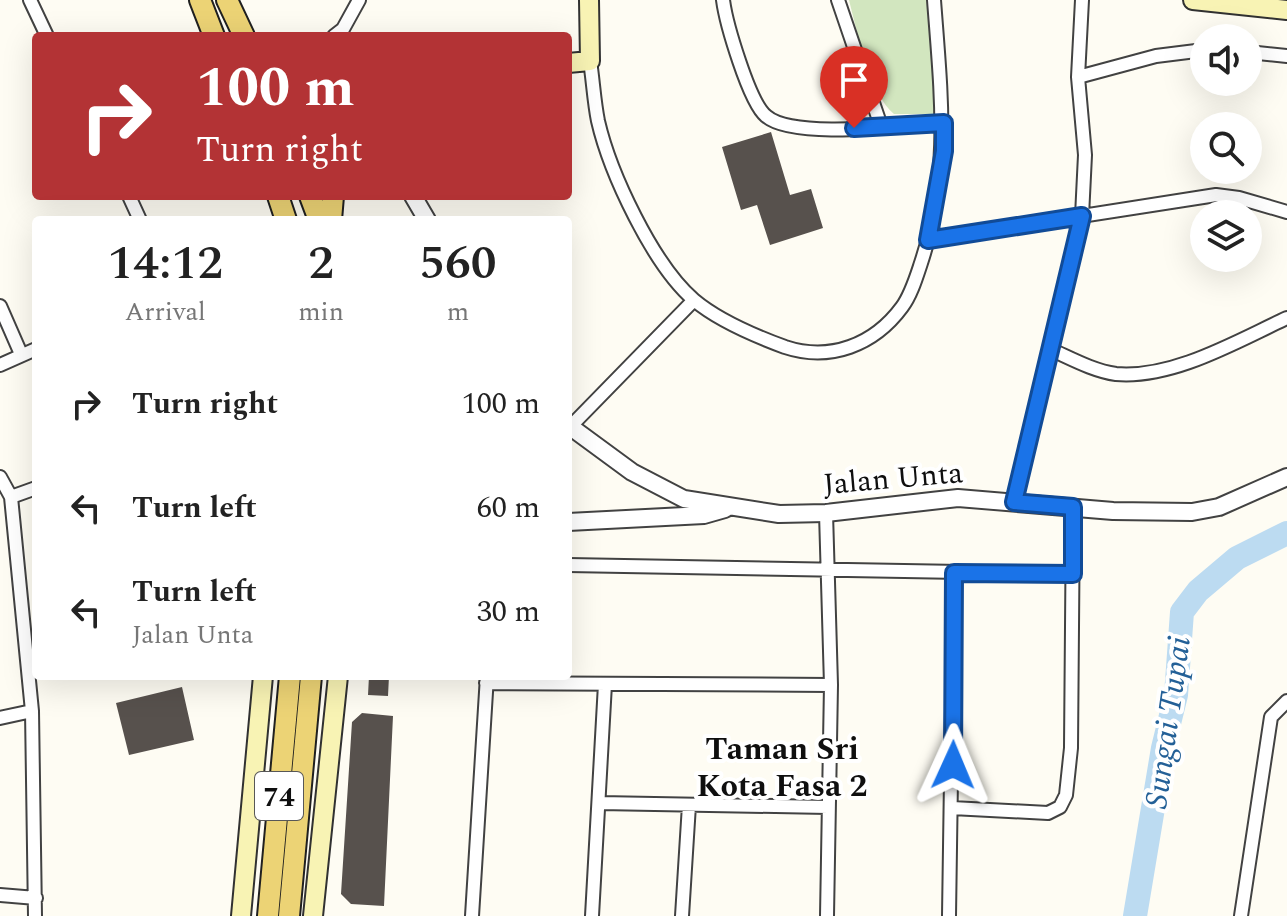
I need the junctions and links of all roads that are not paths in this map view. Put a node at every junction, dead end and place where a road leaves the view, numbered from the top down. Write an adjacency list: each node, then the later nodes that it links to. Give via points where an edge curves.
1 (30, 0): 12 (street)
2 (200, 0): 13 (main road)
3 (227, 0): 14 (main road)
4 (359, 0): 15 (street)
5 (589, 0): 19 (main road)
6 (723, 0): 23 (street, via 736,51 764,115 800,127)
7 (838, 0): 23 (street)
8 (934, 0): 22 (street)
9 (1082, 0): 21 (street)
10 (1193, 0): 11 (main road)
11 (1287, 10)
12 (45, 32)
13 (212, 32)
14 (242, 32)
15 (339, 32)
16 (1190, 52): 21 (street)
17 (1262, 53): 18 (street)
18 (1287, 56)
19 (590, 61): 20 (main road); 27 (street, via 598,121 619,182 657,254)
20 (572, 63)
21 (1078, 77): 25 (street, via 1085,155)
22 (944, 123): 23 (street); 26 (street)
23 (881, 126)
24 (1287, 212): 25 (street, via 1216,195)
25 (1082, 216): 26 (street); 31 (street)
26 (928, 240): 27 (street, via 904,306 884,328 843,350 817,354 791,349)
27 (694, 300): 34 (street)
28 (0, 306): 32 (street)
29 (1287, 318): 31 (street, via 1198,357 1135,374 1088,366)
30 (32, 350): 32 (street)
31 (1052, 350): 41 (street)
32 (21, 354): 33 (street)
33 (0, 365)
34 (572, 423)
35 (572, 428): 40 (street, Jalan Unta, via 632,472)
36 (0, 477): 39 (street)
37 (1287, 477): 42 (street, Jalan Unta, via 1233,502 1192,512)
38 (32, 489): 39 (street)
39 (11, 497): 60 (street)
40 (684, 499): 43 (street, Jalan Unta); 45 (street)
41 (1014, 502): 42 (street, Jalan Unta); 44 (street, Jalan Unta, via 921,499)
42 (1073, 507): 50 (street)
43 (728, 508): 44 (street, Jalan Unta); 45 (street, via 704,515)
44 (826, 513): 48 (street)
45 (642, 518): 46 (street)
46 (572, 522)
47 (572, 565): 48 (street)
48 (827, 570): 49 (street); 58 (street)
49 (954, 573): 50 (street); 65 (street)
50 (1073, 574): 65 (street, via 1071,748 1060,807 1048,813)
51 (263, 680): 69 (main road)
52 (290, 680): 70 (main road, 74)
53 (311, 680): 71 (main road, 74)
54 (338, 680): 72 (main road)
55 (486, 680): 73 (street)
56 (510, 680): 57 (street)
57 (605, 684): 58 (street); 62 (street)
58 (831, 685): 64 (street)
59 (1287, 701): 78 (street, via 1271,717)
60 (32, 711): 61 (street); 67 (street)
61 (0, 718)
62 (600, 803): 63 (street); 74 (street)
63 (689, 805): 64 (street); 75 (street)
64 (828, 807): 76 (street)
65 (952, 808): 77 (street)
66 (0, 895): 67 (street)
67 (36, 898): 68 (street)
68 (35, 916)
69 (241, 916)
70 (268, 916)
71 (289, 916)
72 (313, 916)
73 (472, 916)
74 (592, 916)
75 (682, 916)
76 (827, 916)
77 (949, 916)
78 (1241, 916)

